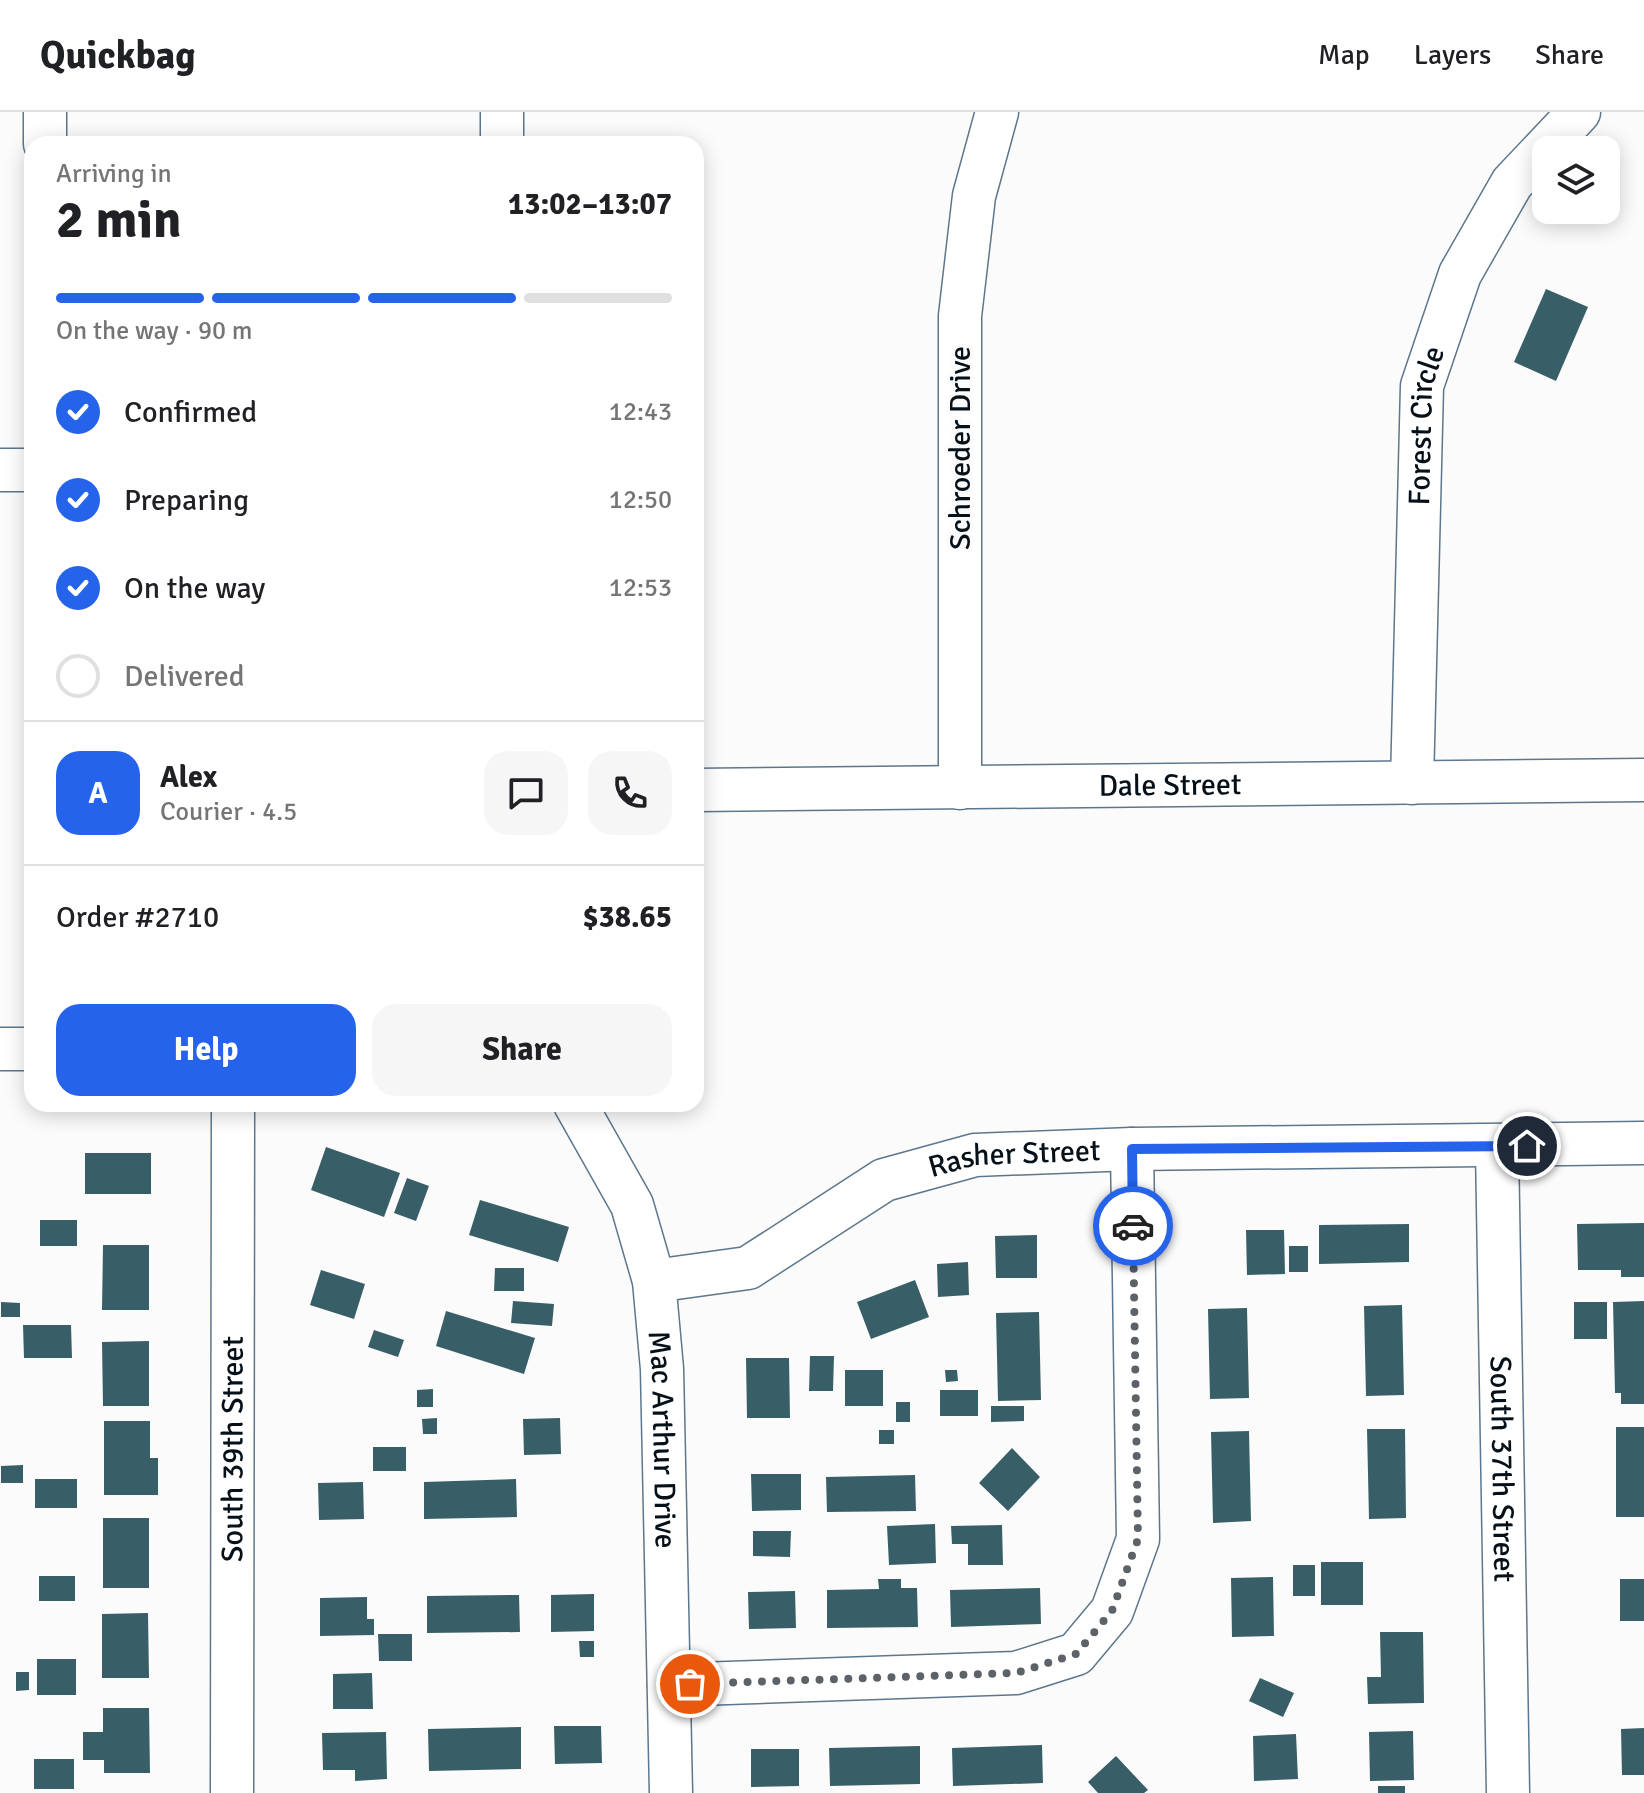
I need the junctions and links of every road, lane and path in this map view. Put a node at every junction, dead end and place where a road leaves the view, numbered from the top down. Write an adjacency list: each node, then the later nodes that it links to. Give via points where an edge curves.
1 (45, 112): 5 (street)
2 (502, 112): 6 (street)
3 (997, 112): 11 (street, Schroeder Drive, via 974,196 960,316)
4 (1579, 112): 10 (street, Forest Circle, via 1512,183 1460,274 1422,386)
5 (45, 136)
6 (502, 136)
7 (0, 470): 8 (street)
8 (24, 470)
9 (1644, 780): 10 (street, Dale Street)
10 (1412, 783): 11 (street, Dale Street)
11 (960, 788): 12 (street, Dale Street)
12 (704, 790)
13 (0, 1049): 14 (street)
14 (24, 1049)
15 (233, 1112): 22 (street, South 39th Street)
16 (580, 1112): 20 (street, Mac Arthur Drive, via 632,1205)
17 (1644, 1143): 18 (street, Rasher Street)
18 (1497, 1147): 19 (street, Rasher Street); 24 (street, South 37th Street)
19 (1132, 1149): 20 (street, Rasher Street, via 975,1155 884,1180 748,1268); 21 (street, via 1138,1539 1112,1611 1076,1654 1016,1673)
20 (654, 1281): 21 (street, Mac Arthur Drive, via 662,1369)
21 (669, 1685): 23 (street, Mac Arthur Drive)
22 (232, 1793)
23 (671, 1793)
24 (1508, 1793)

